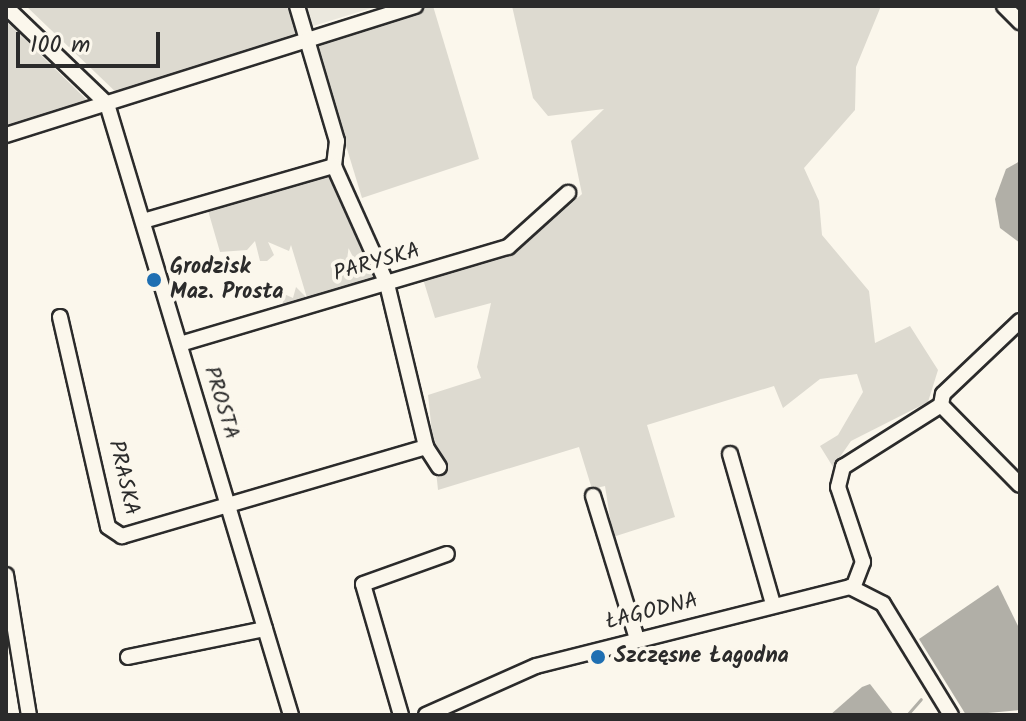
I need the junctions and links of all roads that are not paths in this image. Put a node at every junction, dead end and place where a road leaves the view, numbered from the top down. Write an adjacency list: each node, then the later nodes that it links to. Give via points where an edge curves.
1 (297, 6): 6 (street)
2 (415, 6): 6 (street)
3 (1004, 6): 5 (street)
4 (6, 7): 7 (street)
5 (1020, 22)
6 (306, 41): 7 (street); 9 (street, via 337,141)
7 (107, 104): 8 (street); 11 (street, PROSTA)
8 (6, 135)
9 (334, 166): 11 (street); 12 (street)
10 (568, 193): 12 (street, PARYSKA, via 508,247)
11 (143, 221): 15 (street, PROSTA)
12 (387, 284): 15 (street, PARYSKA); 17 (street)
13 (60, 317): 22 (street, PRASKA, via 108,527 122,536)
14 (1020, 321): 16 (street, via 943,394)
15 (180, 344): 22 (street, PROSTA)
16 (941, 405): 20 (street); 25 (street, via 843,467 838,487 863,562)
17 (426, 447): 19 (street); 22 (street, PRASKA)
18 (730, 454): 26 (street)
19 (439, 467)
20 (1020, 485)
21 (593, 496): 29 (street)
22 (229, 505): 28 (street, PROSTA)
23 (447, 554): 33 (street, via 363,584)
24 (6, 575): 31 (street)
25 (853, 588): 26 (street, ŁAGODNA); 27 (street)
26 (773, 604): 29 (street, ŁAGODNA)
27 (889, 612): 35 (street); 36 (street)
28 (265, 629): 30 (street); 32 (street, PROSTA)
29 (637, 639): 34 (street, ŁAGODNA, via 511,674)
30 (128, 657)
31 (29, 715)
32 (291, 715)
33 (401, 715)
34 (426, 715)
35 (940, 715)
36 (951, 715)

